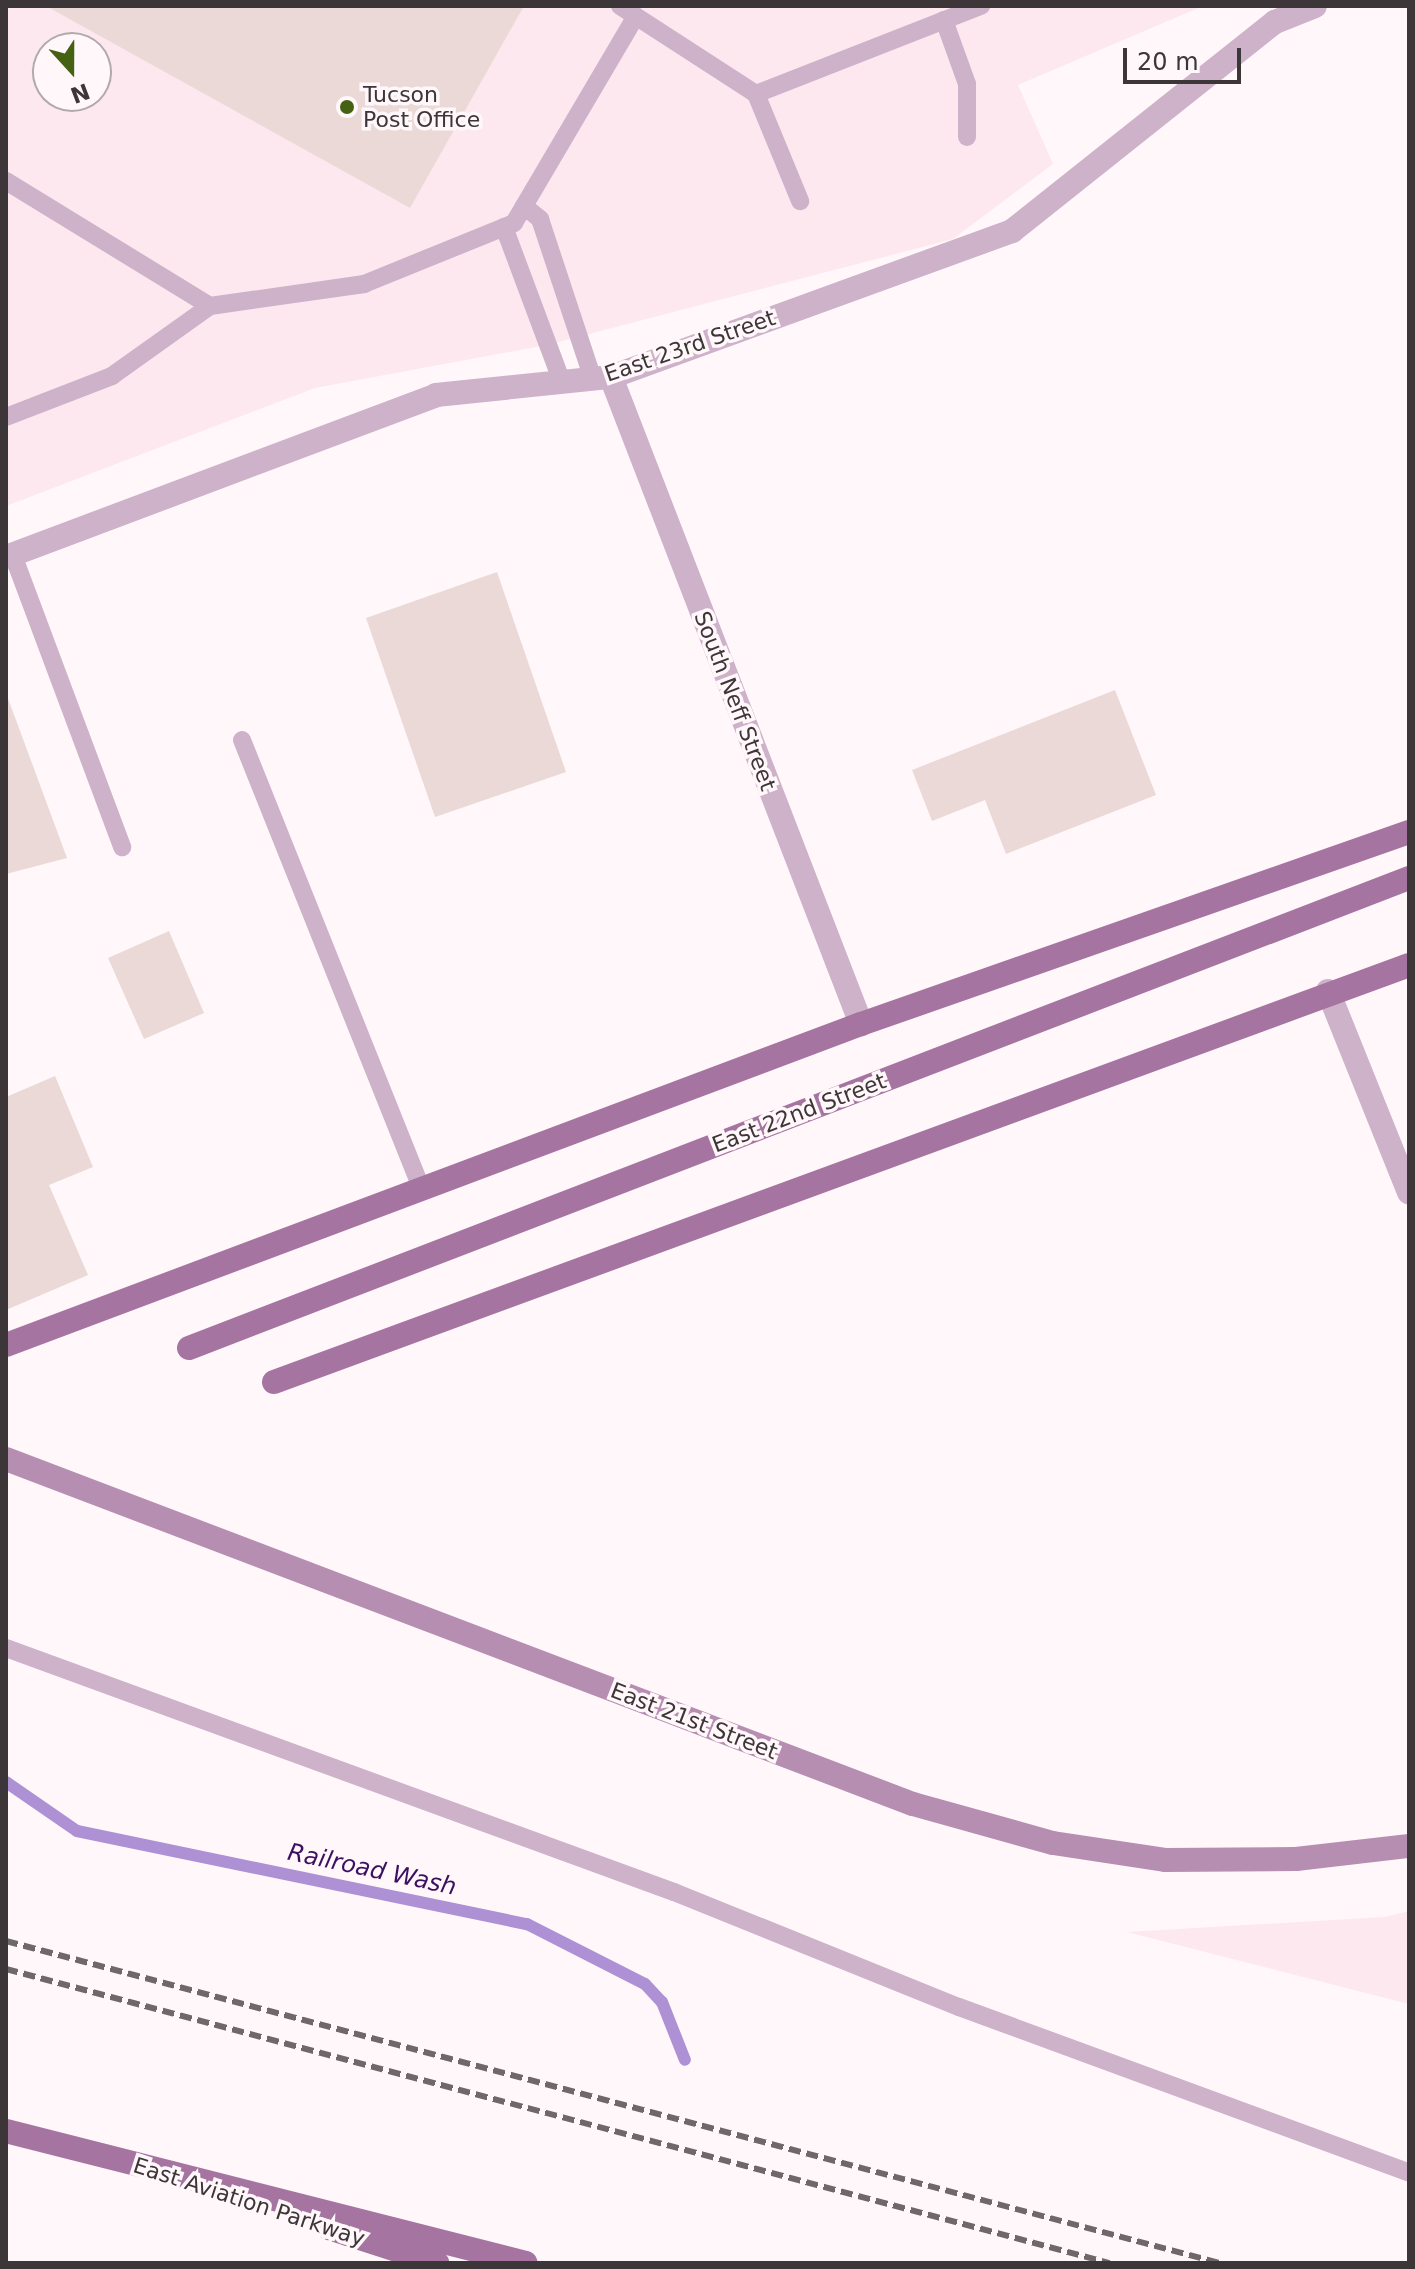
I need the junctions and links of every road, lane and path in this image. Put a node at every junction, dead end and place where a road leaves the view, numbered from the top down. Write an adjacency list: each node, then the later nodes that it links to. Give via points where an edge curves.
1 (981, 6): 4 (lane)
2 (1315, 6): 12 (street, East 23rd Street, via 1275,22 1012,231)
3 (628, 11): 5 (lane); 9 (lane)
4 (944, 20): 5 (lane); 6 (lane, via 967,84)
5 (756, 94): 8 (lane)
6 (967, 137)
7 (6, 181): 11 (lane)
8 (800, 201)
9 (524, 206): 10 (lane, via 514,223); 12 (lane, via 540,219)
10 (504, 227): 11 (lane, via 364,284); 13 (lane)
11 (210, 306): 14 (lane, via 112,376)
12 (602, 378): 13 (street, East 23rd Street); 22 (street, South Neff Street)
13 (562, 382): 15 (street, East 23rd Street, via 436,395)
14 (6, 417)
15 (10, 556): 18 (lane)
16 (242, 740): 23 (lane)
17 (1409, 832): 22 (main road)
18 (122, 847)
19 (1409, 878): 26 (main road, East 22nd Street)
20 (1409, 965): 21 (main road)
21 (1328, 991): 24 (street); 27 (main road)
22 (861, 1024): 23 (main road)
23 (422, 1189): 25 (main road)
24 (1409, 1192)
25 (6, 1345)
26 (189, 1348)
27 (274, 1382)
28 (6, 1459): 30 (street, East 21st Street, via 913,1804 1053,1843 1165,1860 1296,1859)
29 (6, 1648): 33 (lane, via 674,1892 959,2007)
30 (1409, 1846)
31 (6, 2131): 32 (main road)
32 (107, 2157): 34 (main road, East Aviation Parkway); 35 (main road)
33 (1409, 2173)
34 (437, 2263)
35 (526, 2263)

